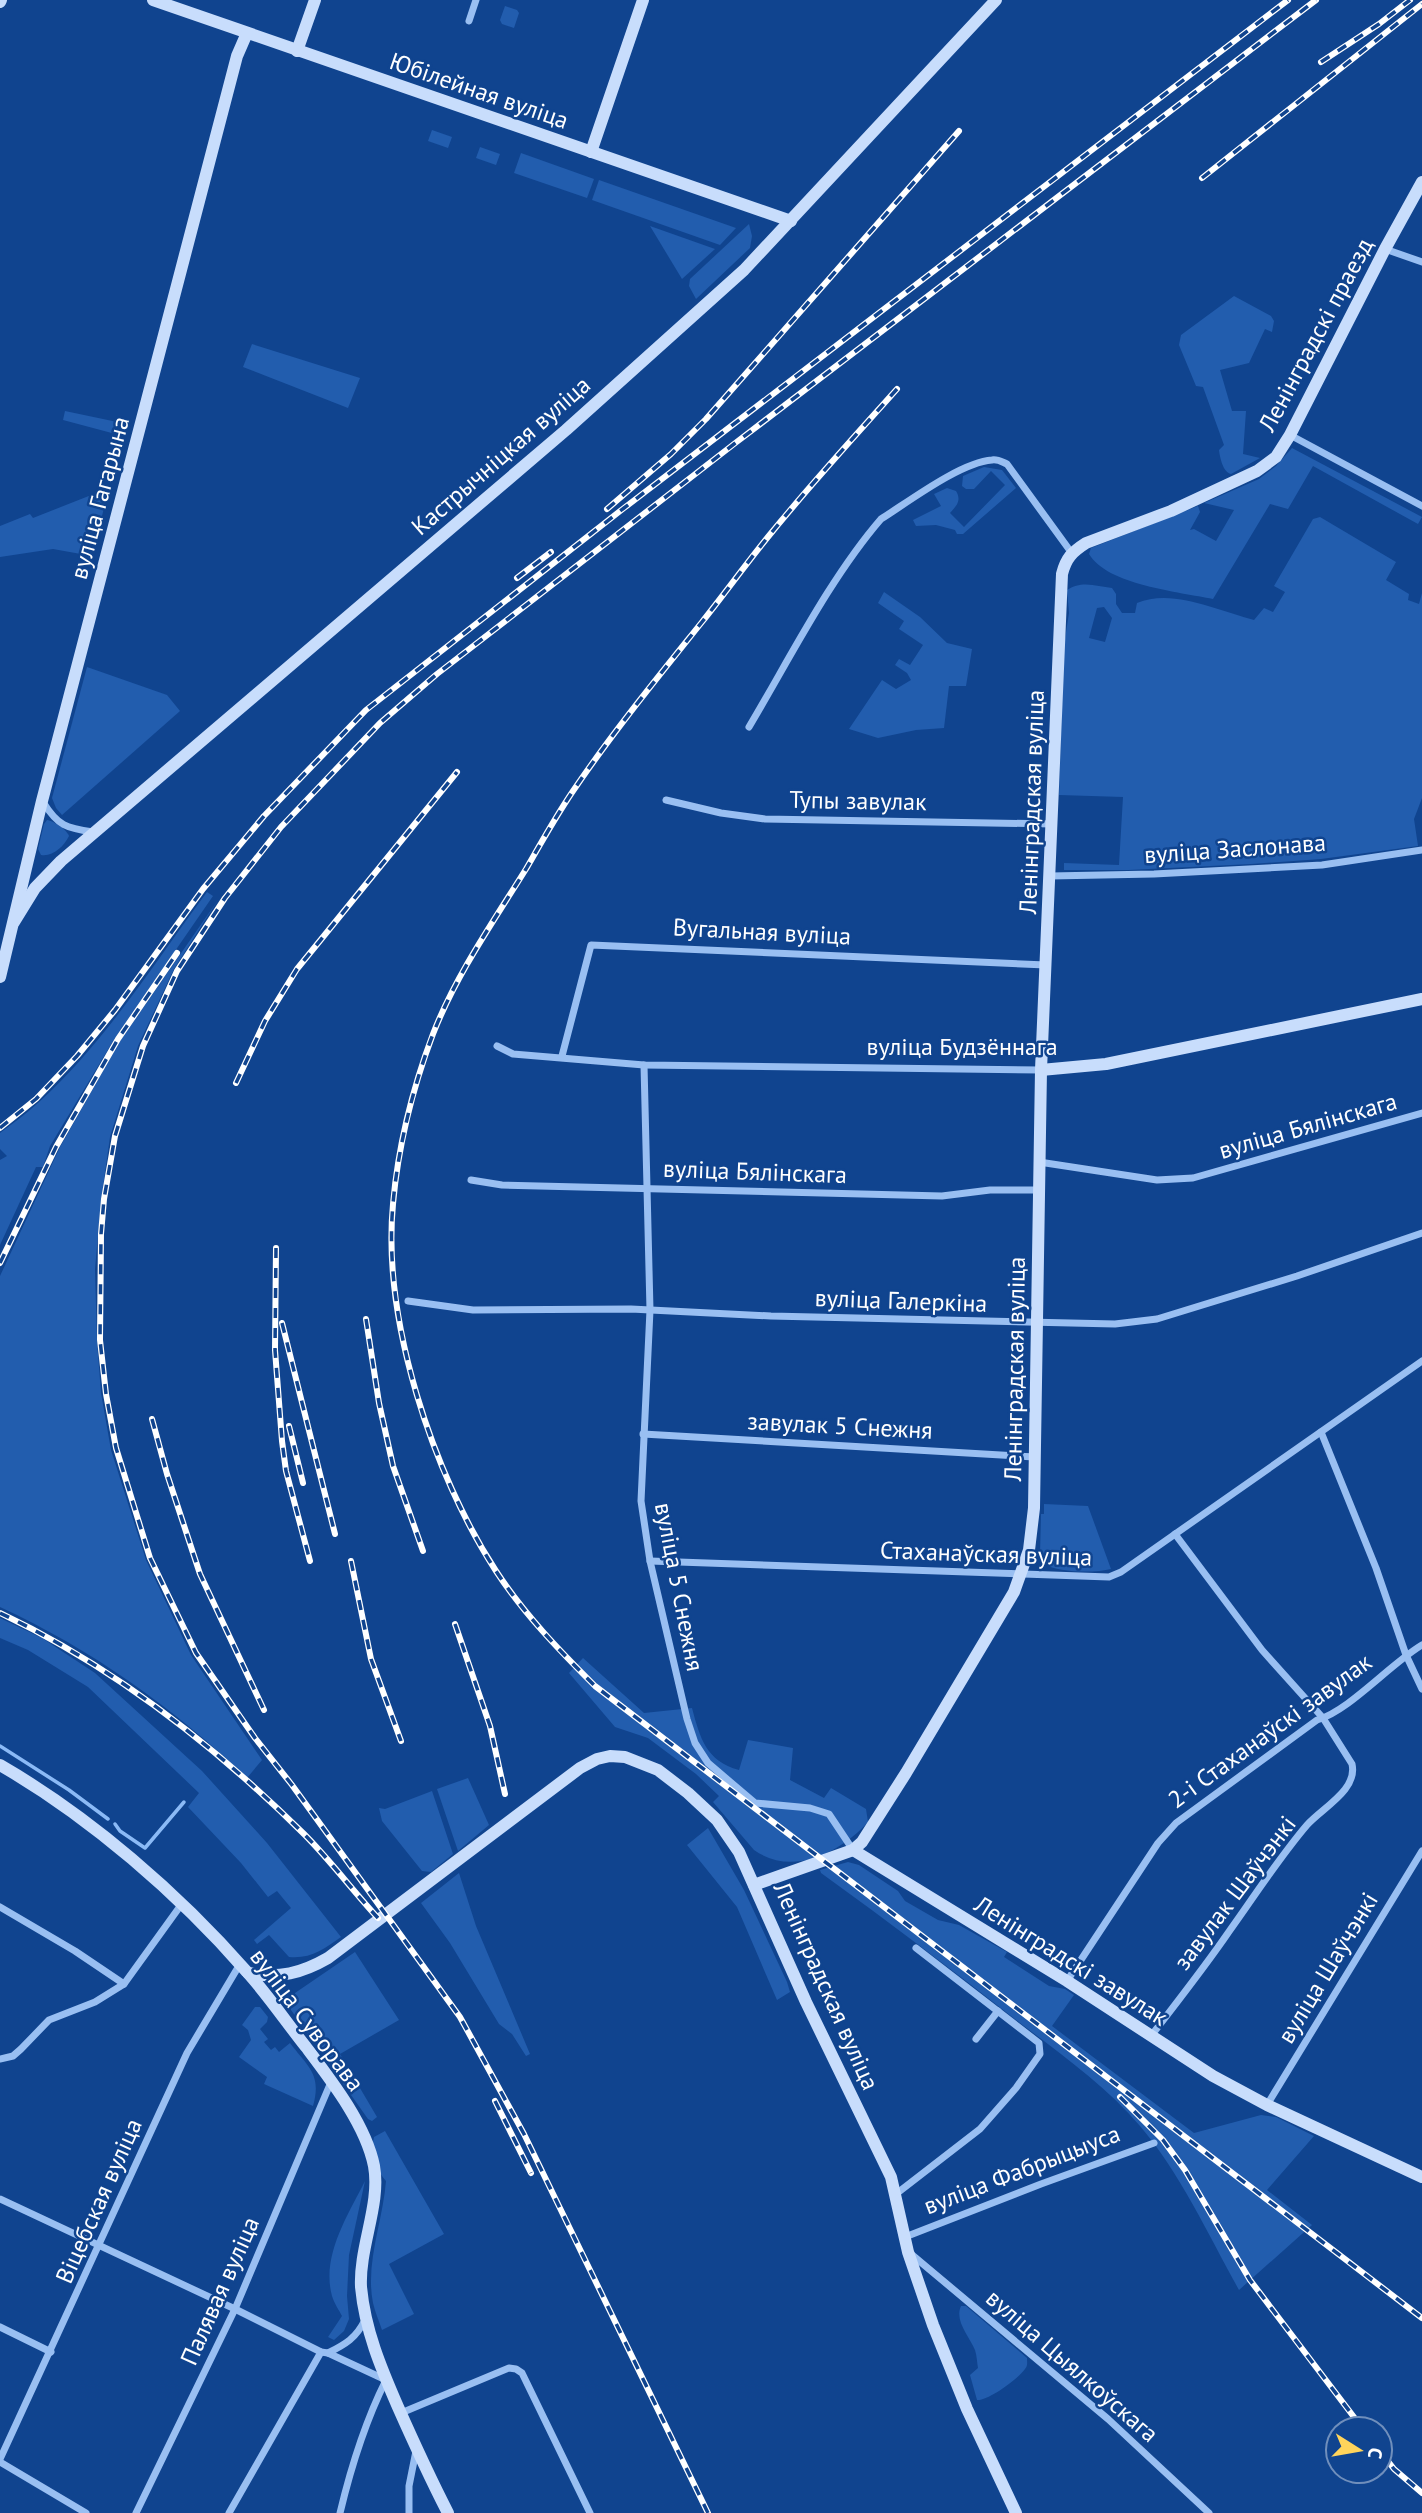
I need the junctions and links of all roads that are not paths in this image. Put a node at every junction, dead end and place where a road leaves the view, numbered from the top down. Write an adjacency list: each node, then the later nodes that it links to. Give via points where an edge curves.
1 (153, 0): 7 (street, Юбілейная вуліца)
2 (316, 0): 8 (street)
3 (476, 0): 6 (street)
4 (643, 0): 9 (street)
5 (996, 0): 11 (street, Кастрычніцкая вуліца)
6 (469, 22)
7 (247, 33): 8 (street, Юбілейная вуліца); 19 (street, вуліца Гагарына, via 233,68)
8 (298, 51): 9 (street, Юбілейная вуліца)
9 (591, 152): 11 (street, Юбілейная вуліца)
10 (1422, 183): 12 (street, Ленінградскі праезд)
11 (791, 221): 21 (street, Кастрычніцкая вуліца, via 744,270 566,430)
12 (1385, 248): 13 (street); 14 (street, Ленінградскі праезд)
13 (1422, 262)
14 (1290, 435): 15 (street); 16 (street, Ленінградскі праезд, via 1276,457 1257,471)
15 (1422, 506)
16 (1071, 552): 17 (street, via 1007,464 990,460 967,467 881,519 870,531); 20 (street, Ленінградская вуліца, via 1062,574)
17 (749, 727)
18 (666, 800): 20 (street, Тупы завулак, via 765,819)
19 (42, 802): 21 (street, via 59,823); 24 (street, вуліца Гагарына)
20 (1052, 824): 23 (street, Ленінградская вуліца)
21 (93, 832): 24 (street, Кастрычніцкая вуліца, via 35,888)
22 (1422, 850): 23 (street, вуліца Заслонава, via 1322,865)
23 (1050, 876): 25 (street, Ленінградская вуліца)
24 (14, 922): 26 (street, вуліца Гагарына)
25 (1046, 965): 29 (street, Вугальная вуліца, via 591,945); 31 (street, Ленінградская вуліца)
26 (0, 976)
27 (1422, 999): 31 (street, вуліца Будзённага, via 1106,1064)
28 (497, 1046): 29 (street, вуліца Будзённага, via 513,1054)
29 (562, 1056): 30 (street, вуліца Будзённага)
30 (644, 1065): 31 (street, вуліца Будзённага); 35 (street, вуліца 5 Снежня)
31 (1041, 1070): 33 (street, Ленінградская вуліца)
32 (1422, 1113): 33 (street, вуліца Бялінскага, via 1176,1181)
33 (1039, 1162): 36 (street, Ленінградская вуліца)
34 (471, 1180): 35 (street, вуліца Бялінскага, via 502,1185)
35 (647, 1188): 36 (street, вуліца Бялінскага, via 942,1196); 39 (street, вуліца 5 Снежня)
36 (1038, 1190): 40 (street, Ленінградская вуліца)
37 (1422, 1233): 40 (street, вуліца Галеркіна, via 1157,1319)
38 (408, 1301): 39 (street, вуліца Галеркіна, via 473,1310)
39 (650, 1310): 40 (street, вуліца Галеркіна); 43 (street, вуліца 5 Снежня)
40 (1036, 1324): 44 (street, Ленінградская вуліца)
41 (1422, 1360): 42 (street, Стаханаўская вуліца)
42 (1321, 1432): 45 (street, Стаханаўская вуліца); 49 (street)
43 (643, 1434): 44 (street, завулак 5 Снежня); 46 (street, вуліца 5 Снежня, via 641,1501)
44 (1035, 1457): 47 (street, Ленінградская вуліца, via 1034,1508)
45 (1175, 1534): 47 (street, Стаханаўская вуліца, via 1109,1577); 51 (street, via 1262,1650)
46 (650, 1561): 47 (street, Стаханаўская вуліца); 53 (street, вуліца 5 Снежня, via 687,1719 708,1763 755,1803 829,1814)
47 (1022, 1574): 53 (street, Ленінградская вуліца, via 870,1832)
48 (1422, 1645): 49 (street, 2-і Стаханаўскі завулак)
49 (1406, 1655): 50 (street); 51 (street, 2-і Стаханаўскі завулак)
50 (1422, 1689)
51 (1323, 1718): 60 (street, 2-і Стаханаўскі завулак, via 1176,1823); 63 (street, завулак Шаўчэнкі, via 1352,1764 1348,1786 1281,1858)
52 (0, 1765): 56 (street, вуліца Суворава, via 104,1834)
53 (853, 1850): 55 (street, Ленінградская вуліца); 60 (street, Ленінградскі завулак)
54 (1422, 1851): 67 (street, вуліца Шаўчэнкі)
55 (754, 1885): 59 (street, via 717,1820 688,1793 644,1762 610,1756 580,1768 312,1968 292,1975 262,1976); 70 (street, Ленінградская вуліца)
56 (181, 1905): 59 (street, вуліца Суворава); 61 (street)
57 (0, 1907): 61 (street)
58 (916, 1948): 62 (street)
59 (244, 1968): 66 (street, вуліца Суворава); 73 (street, Віцебская вуліца, via 187,2053)
60 (1067, 1981): 63 (street, Ленінградскі завулак)
61 (124, 1984): 65 (street, via 95,2002 49,2020 13,2056)
62 (998, 2011): 64 (street); 70 (street, via 1039,2043 1040,2053 980,2129)
63 (1151, 2036): 67 (street, Ленінградскі завулак)
64 (976, 2039)
65 (0, 2059)
66 (332, 2081): 75 (street, Палявая вуліца); 76 (street, вуліца Суворава, via 359,2129 375,2172 361,2284)
67 (1267, 2105): 69 (street)
68 (1154, 2143): 72 (street, вуліца Фабрыцыуса)
69 (1422, 2177)
70 (896, 2194): 72 (street, Ленінградская вуліца)
71 (0, 2199): 73 (street)
72 (905, 2237): 74 (street, Ленінградская вуліца)
73 (100, 2245): 75 (street); 78 (street, Віцебская вуліца)
74 (908, 2252): 91 (street, Ленінградская вуліца, via 967,2409); 92 (street, вуліца Цыялкоўскага, via 1108,2419)
75 (235, 2309): 79 (street); 85 (street, Палявая вуліца)
76 (365, 2319): 79 (street, via 351,2341); 80 (street, вуліца Суворава)
77 (0, 2327): 78 (street)
78 (51, 2352): 83 (street, Віцебская вуліца)
79 (325, 2352): 80 (street); 86 (street)
80 (386, 2380): 81 (street, вуліца Суворава); 87 (street, via 350,2473)
81 (401, 2413): 82 (street, вуліца Суворава); 90 (street, via 516,2369 522,2373)
82 (416, 2449): 88 (street); 89 (street, вуліца Суворава)
83 (0, 2461): 84 (street)
84 (86, 2513)
85 (136, 2513)
86 (229, 2513)
87 (340, 2513)
88 (409, 2513)
89 (448, 2513)
90 (590, 2513)
91 (1016, 2513)
92 (1209, 2513)

